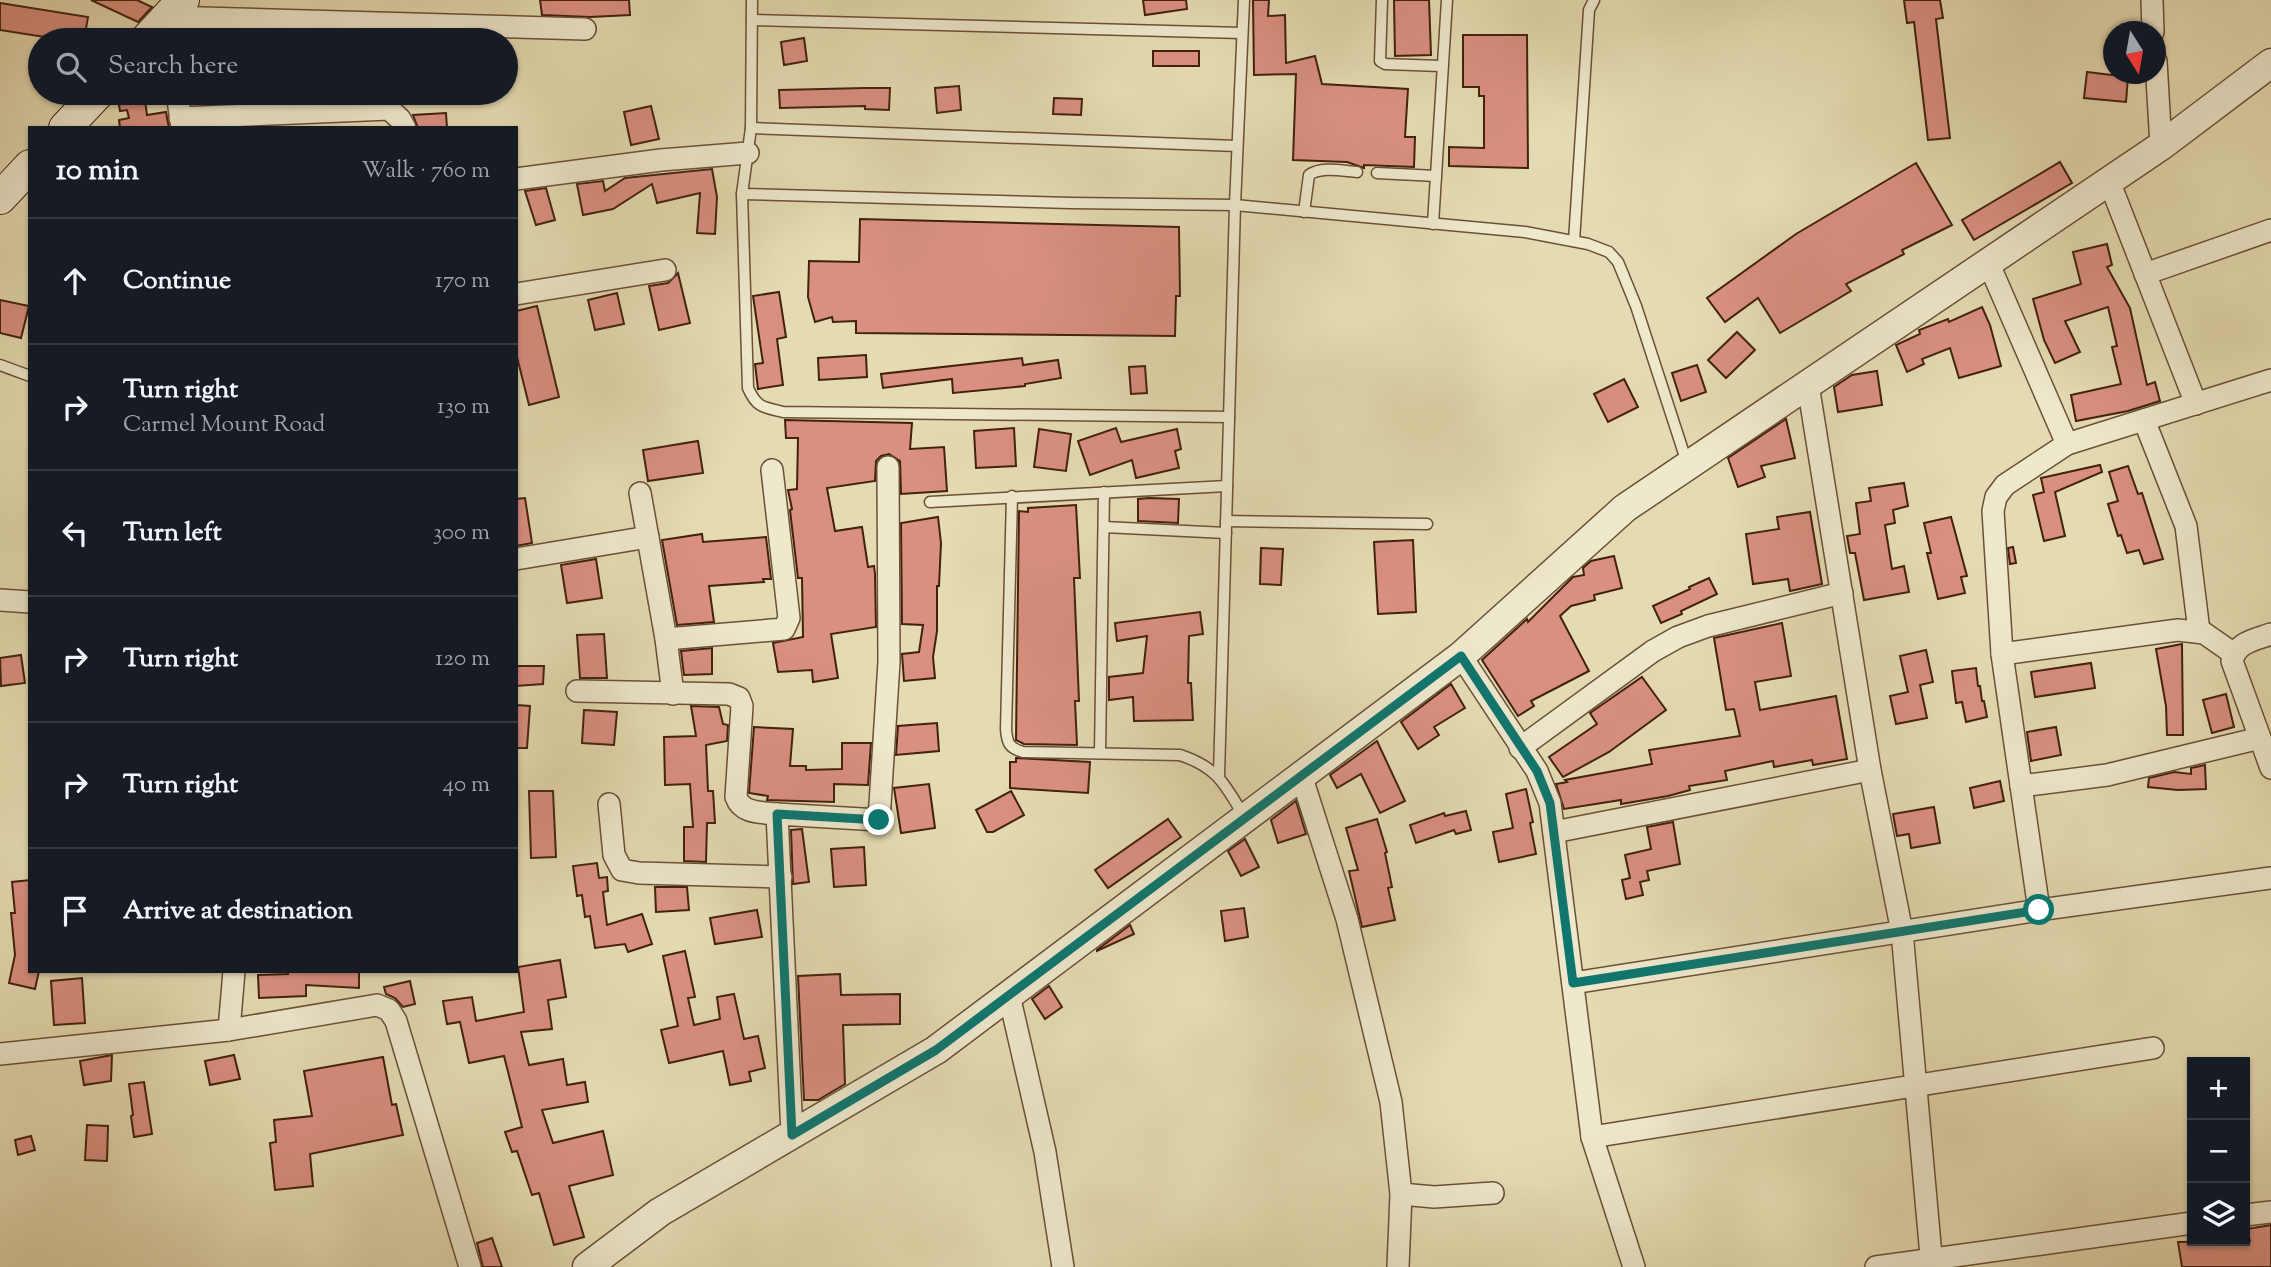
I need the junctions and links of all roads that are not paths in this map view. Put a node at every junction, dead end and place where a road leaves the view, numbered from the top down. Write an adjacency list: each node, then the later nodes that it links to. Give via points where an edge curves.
1 (752, 0): 7 (lane)
2 (1244, 0): 13 (lane)
3 (1382, 0): 15 (lane, via 1380,61)
4 (1447, 0): 15 (lane)
5 (1594, 0): 38 (lane, via 1589,10)
6 (2152, 0): 8 (street)
7 (752, 20): 13 (lane); 22 (lane)
8 (2153, 21)
9 (167, 24): 10 (street)
10 (501, 28)
11 (518, 28): 12 (street)
12 (585, 29)
13 (1242, 33): 23 (lane)
14 (2271, 63): 24 (street)
15 (1441, 66): 29 (lane)
16 (2157, 84): 24 (street)
17 (86, 105): 20 (main road)
18 (179, 105): 19 (street)
19 (181, 123): 21 (street, via 389,109)
20 (67, 126)
21 (404, 126)
22 (751, 128): 23 (lane); 25 (lane)
23 (1237, 146): 34 (lane)
24 (2161, 146): 31 (street)
25 (748, 153): 30 (street); 32 (lane)
26 (28, 168): 33 (main road)
27 (1357, 172): 35 (lane, via 1314,171 1307,181)
28 (1377, 173): 29 (lane)
29 (1436, 176): 36 (lane)
30 (518, 179)
31 (2109, 181): 39 (street); 41 (street)
32 (742, 194): 34 (lane); 48 (lane, via 748,388 763,407 783,412)
33 (0, 198)
34 (1235, 205): 35 (lane); 48 (lane)
35 (1304, 212): 36 (lane)
36 (1433, 224): 38 (lane)
37 (2271, 230): 41 (street)
38 (1574, 241): 51 (lane, via 1609,252 1618,262)
39 (1989, 262): 46 (street); 50 (street)
40 (665, 270): 42 (street)
41 (2145, 274): 47 (street)
42 (518, 294)
43 (0, 365): 44 (lane)
44 (28, 375)
45 (2271, 380): 47 (street)
46 (1808, 385): 51 (street); 65 (street)
47 (2196, 404): 49 (street)
48 (1229, 417): 54 (lane)
49 (2144, 420): 50 (street); 68 (street, via 2186,526)
50 (2067, 444): 71 (street, via 2005,485 1996,497 1993,511)
51 (1688, 466): 73 (street, via 1625,508)
52 (888, 467): 85 (street, via 889,662 879,820)
53 (772, 470): 70 (street, via 787,625 784,629)
54 (1227, 486): 55 (lane); 59 (lane)
55 (1104, 492): 57 (lane); 61 (lane)
56 (640, 493): 63 (street)
57 (1012, 496): 58 (lane); 78 (lane, via 1006,741 1023,751)
58 (930, 502)
59 (1226, 521): 60 (lane); 62 (lane)
60 (1427, 524)
61 (1104, 527): 62 (lane); 78 (lane)
62 (1226, 533): 81 (lane)
63 (648, 537): 64 (street); 70 (street)
64 (518, 559)
65 (1842, 593): 77 (street, via 1678,637); 80 (street)
66 (0, 600): 67 (street)
67 (28, 602)
68 (2199, 631): 71 (street); 72 (street)
69 (2271, 634): 72 (street, via 2244,644)
70 (666, 639): 75 (street)
71 (2002, 654): 83 (street)
72 (2234, 654): 76 (street, via 2234,668)
73 (1461, 656): 77 (street); 82 (street)
74 (577, 691): 75 (street)
75 (673, 694): 85 (street, via 739,698 736,797 744,809)
76 (2260, 738): 79 (street); 83 (street, via 2107,775)
77 (1520, 748): 87 (street, via 1537,771 1550,803)
78 (1100, 753): 81 (lane, via 1180,755)
79 (2271, 768)
80 (1870, 770): 87 (street); 91 (street)
81 (1219, 775): 86 (lane)
82 (1301, 775): 86 (street); 102 (street, via 1347,919 1391,1102)
83 (2021, 786): 90 (street)
84 (609, 804): 88 (street, via 614,855 622,870)
85 (777, 814): 88 (street)
86 (1245, 818): 94 (street)
87 (1554, 832): 93 (street)
88 (781, 877): 99 (street)
89 (2271, 878): 90 (street)
90 (2039, 910): 91 (street)
91 (1902, 932): 93 (street); 98 (street)
92 (233, 973): 95 (street)
93 (1573, 983): 100 (street)
94 (1009, 995): 99 (street, via 936,1050); 109 (street, via 1045,1152)
95 (229, 1030): 97 (street); 107 (street, via 377,1006 389,1010)
96 (2153, 1048): 98 (street)
97 (0, 1054)
98 (1917, 1086): 100 (street); 106 (street)
99 (792, 1135): 108 (street, via 660,1212)
100 (1592, 1137): 111 (street)
101 (1493, 1193): 102 (street)
102 (1401, 1194): 110 (street)
103 (2271, 1212): 104 (street)
104 (2250, 1214)
105 (2187, 1224): 106 (street)
106 (1932, 1263): 112 (street)
107 (470, 1267)
108 (587, 1267)
109 (1063, 1267)
110 (1398, 1267)
111 (1634, 1267)
112 (1877, 1267)

